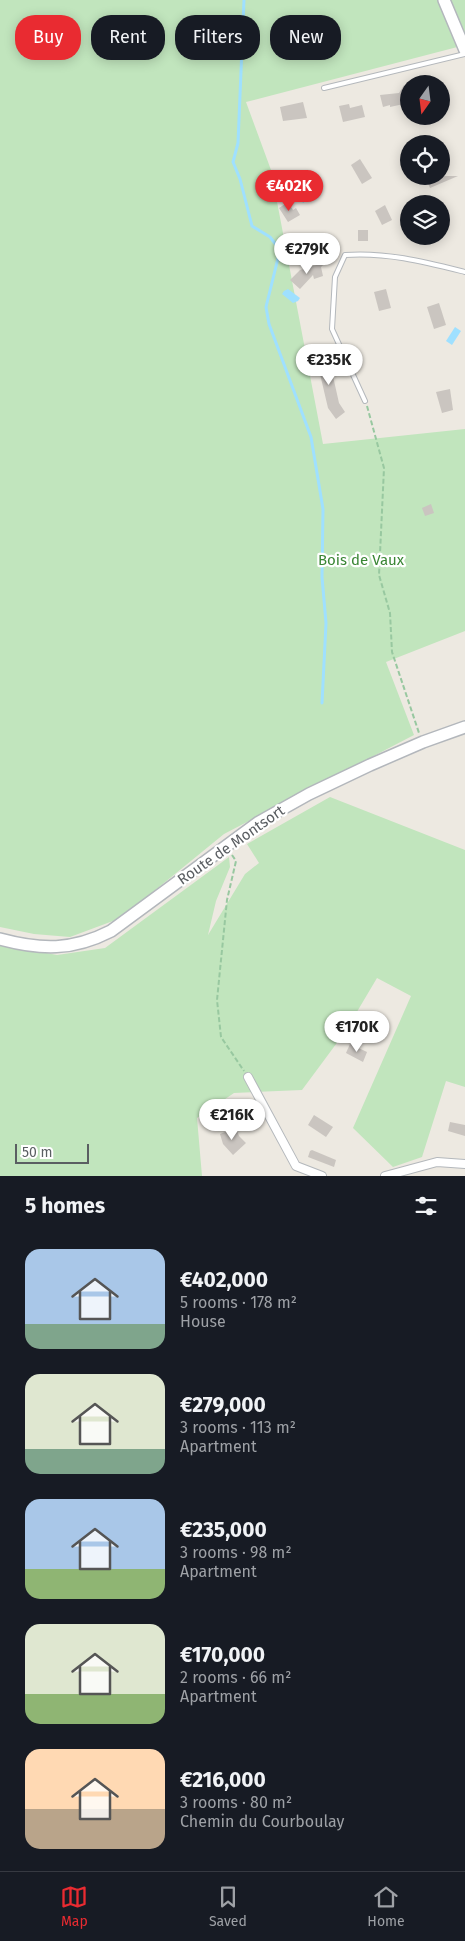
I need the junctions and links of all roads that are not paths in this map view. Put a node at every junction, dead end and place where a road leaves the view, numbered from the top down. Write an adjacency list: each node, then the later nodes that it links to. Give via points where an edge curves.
1 (444, 0): 2 (street)
2 (465, 50)
3 (465, 54): 4 (lane)
4 (324, 88)
5 (465, 272): 6 (lane, via 369,253 345,255 335,276 332,329)
6 (365, 400)
7 (465, 727): 8 (street, Route de Montsort, via 423,742 309,794 260,822 110,931 91,941 45,947)
8 (0, 939)
9 (248, 1077): 11 (street, via 296,1166)
10 (465, 1164): 12 (street, via 437,1162)
11 (322, 1176)
12 (385, 1176)

